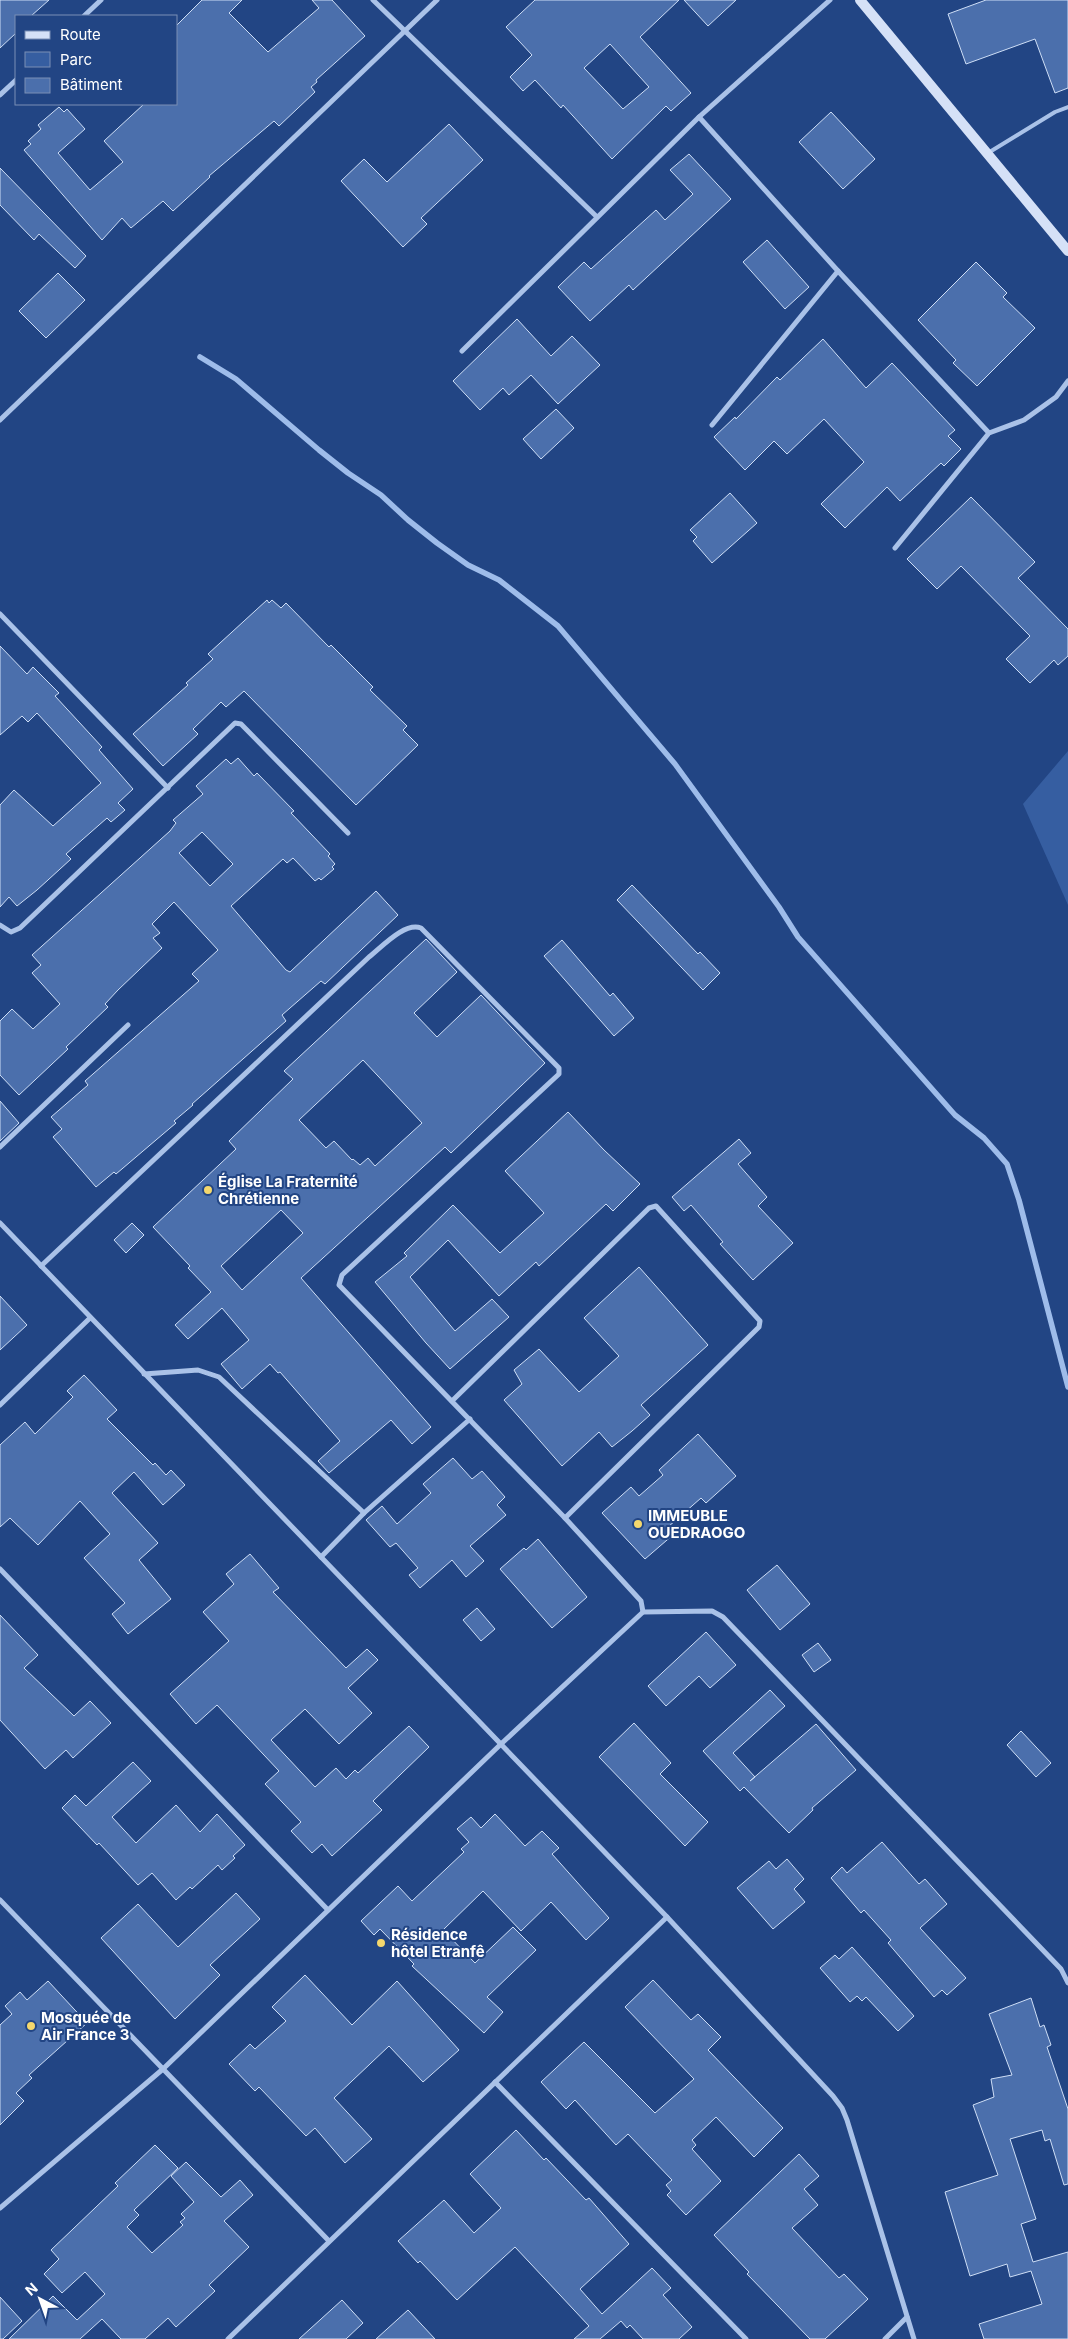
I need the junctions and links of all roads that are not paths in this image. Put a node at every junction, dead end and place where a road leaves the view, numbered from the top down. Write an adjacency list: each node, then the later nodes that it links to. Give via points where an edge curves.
1 (101, 0): 6 (street)
2 (373, 0): 7 (street)
3 (437, 0): 7 (street)
4 (830, 0): 11 (street)
5 (861, 0): 12 (street)
6 (85, 15)
7 (406, 30): 13 (street); 18 (street)
8 (15, 81): 9 (street)
9 (0, 95)
10 (1068, 106): 12 (lane)
11 (699, 117): 13 (street); 15 (street)
12 (988, 154): 14 (street)
13 (597, 217): 16 (street)
14 (1068, 250)
15 (838, 271): 19 (street); 20 (street)
16 (462, 351)
17 (1068, 381): 20 (street, via 1056,397 1024,420)
18 (0, 420)
19 (712, 425)
20 (989, 433): 21 (street)
21 (895, 548)
22 (0, 614): 23 (street)
23 (168, 788): 24 (street, via 230,727 235,723 241,724); 25 (street, via 20,928 11,932)
24 (348, 833)
25 (0, 925)
26 (128, 1025): 27 (street)
27 (0, 1147)
28 (0, 1223): 29 (street)
29 (40, 1266): 30 (street); 32 (street, via 369,957 406,929 415,926 421,928 560,1068 557,1079 339,1279 339,1285)
30 (90, 1318): 31 (street); 33 (street)
31 (144, 1374): 35 (street, via 198,1370 219,1377); 37 (street)
32 (452, 1401): 34 (street); 36 (street, via 648,1208 656,1206 760,1321 759,1327)
33 (0, 1405)
34 (470, 1419): 35 (street); 36 (street)
35 (364, 1513): 37 (street)
36 (564, 1518): 39 (street, via 641,1601)
37 (321, 1557): 40 (street)
38 (0, 1569): 42 (street)
39 (643, 1612): 40 (street); 44 (street, via 712,1611 723,1617 1061,1969)
40 (501, 1744): 42 (street); 43 (street)
41 (0, 1900): 45 (street)
42 (328, 1910): 45 (street)
43 (667, 1916): 46 (street); 49 (street, via 842,2108)
44 (1068, 1983)
45 (163, 2069): 47 (street); 48 (street)
46 (495, 2082): 48 (street); 51 (street)
47 (0, 2208)
48 (329, 2241): 50 (street)
49 (907, 2318): 52 (street); 53 (street)
50 (228, 2339)
51 (746, 2339)
52 (885, 2339)
53 (914, 2339)

